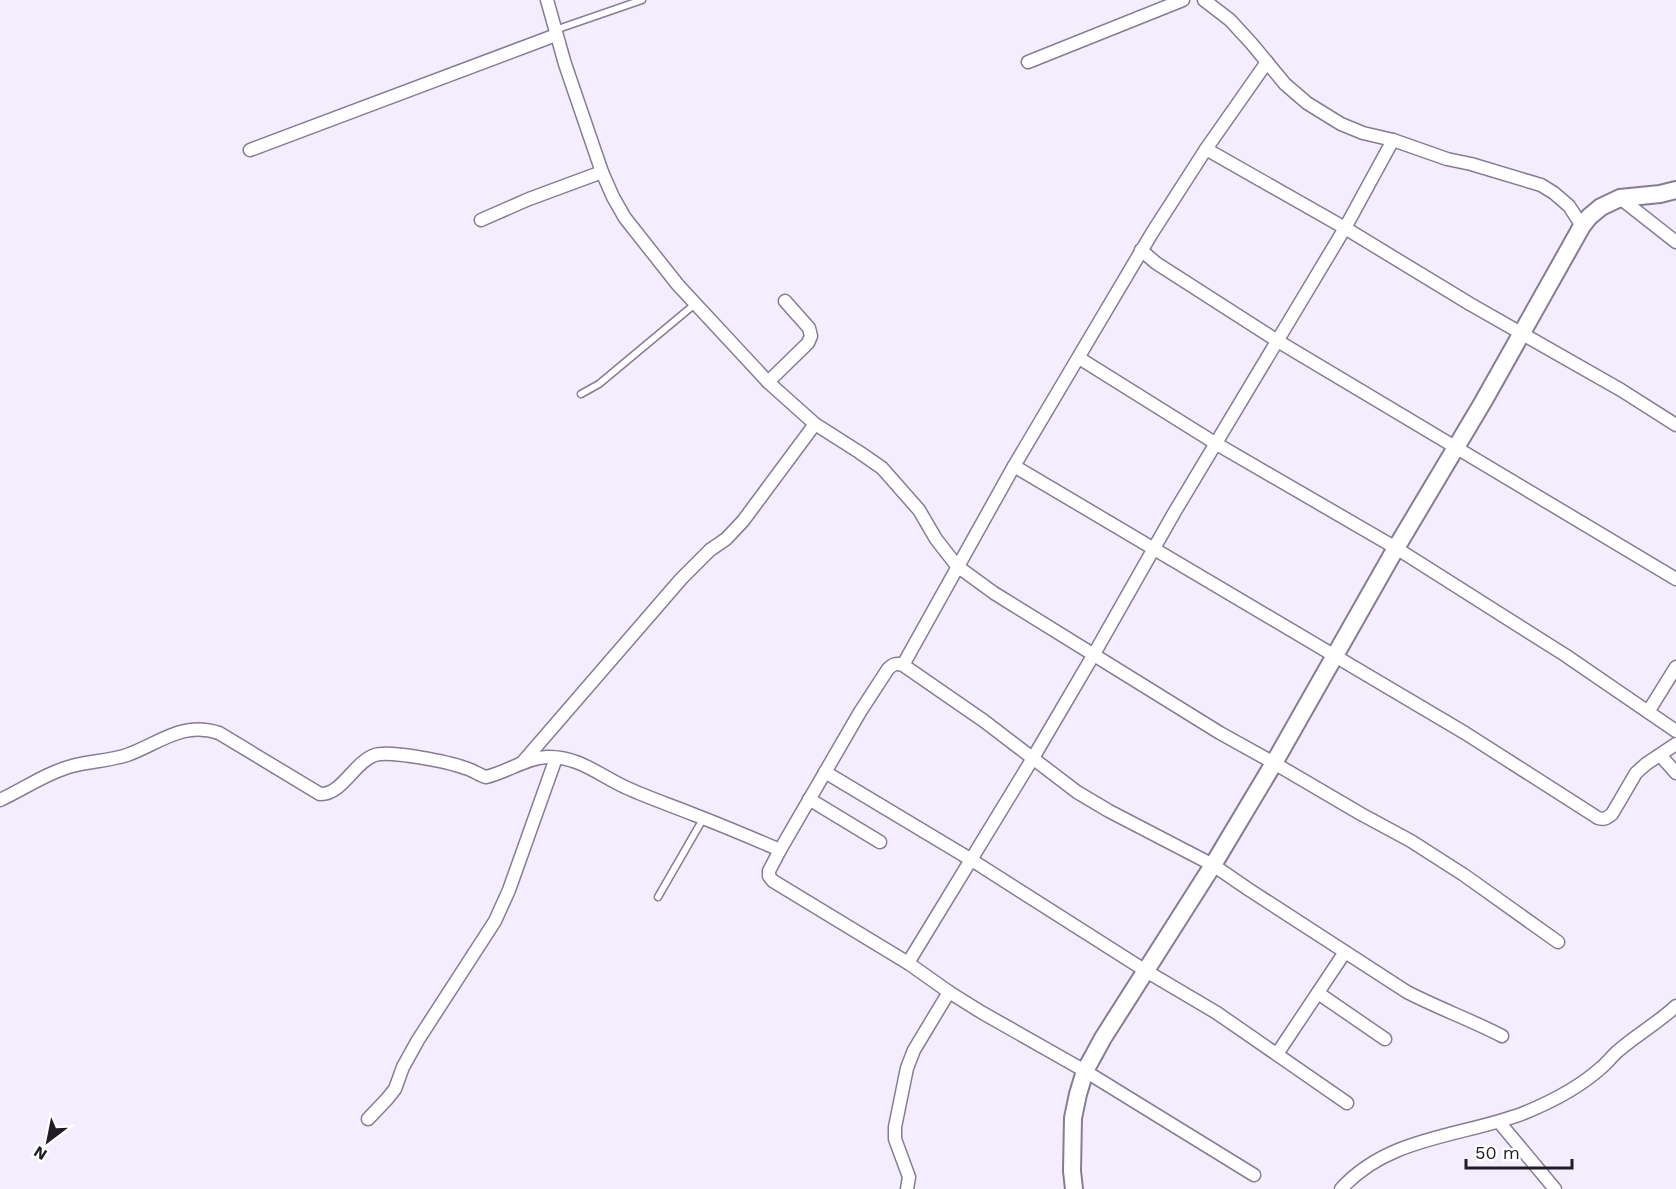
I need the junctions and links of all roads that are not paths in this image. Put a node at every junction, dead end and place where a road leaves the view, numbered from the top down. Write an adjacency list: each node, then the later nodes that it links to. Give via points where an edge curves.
1 (547, 0): 5 (street)
2 (642, 0): 5 (lane)
3 (1183, 0): 6 (street)
4 (1204, 0): 7 (street, via 1230,20)
5 (556, 32): 10 (street); 11 (street)
6 (1028, 62)
7 (1267, 62): 8 (street, via 1307,103 1363,133); 9 (street)
8 (1393, 140): 15 (street, via 1541,185 1569,206); 16 (street)
9 (1206, 149): 16 (street); 18 (street)
10 (250, 150)
11 (602, 172): 14 (street); 20 (street, via 625,218)
12 (1676, 190): 13 (main road)
13 (1620, 198): 15 (main road, via 1602,207); 17 (street)
14 (482, 220)
15 (1582, 226): 21 (main road)
16 (1345, 228): 21 (street); 22 (street)
17 (1676, 242)
18 (1142, 250): 22 (street); 23 (street)
19 (785, 301): 24 (street, via 809,328 811,336)
20 (695, 304): 24 (street); 25 (lane, via 599,384)
21 (1523, 333): 27 (street); 29 (main road)
22 (1276, 340): 28 (street); 29 (street)
23 (1079, 358): 28 (street); 30 (street)
24 (768, 382): 26 (street)
25 (580, 394)
26 (816, 424): 33 (street, via 882,468 920,510); 45 (street, via 743,521 681,579)
27 (1676, 425)
28 (1215, 444): 31 (street); 32 (street)
29 (1458, 447): 31 (main road); 34 (street)
30 (1014, 466): 32 (street); 33 (street)
31 (1396, 548): 36 (main road); 39 (street)
32 (1154, 549): 35 (street); 36 (street)
33 (957, 566): 35 (street); 37 (street)
34 (1676, 579)
35 (1094, 654): 44 (street); 46 (street)
36 (1335, 656): 42 (street, via 1466,733 1598,818 1607,818 1612,813 1636,773); 46 (main road)
37 (903, 665): 44 (street); 47 (street, via 894,664 888,669)
38 (1676, 667): 39 (street)
39 (1648, 712): 40 (street)
40 (1676, 731)
41 (1676, 744): 42 (street)
42 (1660, 755): 48 (street)
43 (556, 758): 45 (street); 51 (street, via 582,764 626,788); 69 (street, via 495,921 418,1040 395,1089)
44 (1033, 758): 54 (street); 55 (street, via 1077,792)
45 (522, 762): 50 (street, via 486,777 450,763 377,754 367,758 332,793 320,794 219,733 184,730 127,754 70,766)
46 (1274, 763): 55 (main road); 57 (street, via 1411,841)
47 (825, 772): 49 (street); 54 (street)
48 (1676, 773)
49 (809, 799): 52 (street); 53 (street)
50 (0, 800)
51 (703, 818): 53 (street); 56 (lane)
52 (880, 843)
53 (780, 850): 59 (street, via 769,871 773,881)
54 (970, 860): 59 (street); 60 (street)
55 (1213, 865): 58 (street); 60 (main road)
56 (658, 897)
57 (1558, 942)
58 (1345, 952): 62 (street); 64 (street, via 1429,1004)
59 (908, 963): 61 (street)
60 (1146, 971): 66 (street); 67 (main road)
61 (949, 992): 67 (street); 72 (street, via 909,1059 895,1127 895,1139 909,1177)
62 (1318, 993): 65 (street); 66 (street)
63 (1676, 1006): 70 (street, via 1589,1078 1526,1112)
64 (1502, 1036)
65 (1385, 1039)
66 (1277, 1054): 68 (street)
67 (1084, 1071): 71 (street); 73 (main road, via 1074,1118)
68 (1347, 1103)
69 (368, 1119)
70 (1498, 1122): 74 (street, via 1399,1149 1362,1170); 75 (street)
71 (1254, 1175)
72 (907, 1189)
73 (1074, 1189)
74 (1341, 1189)
75 (1555, 1189)

